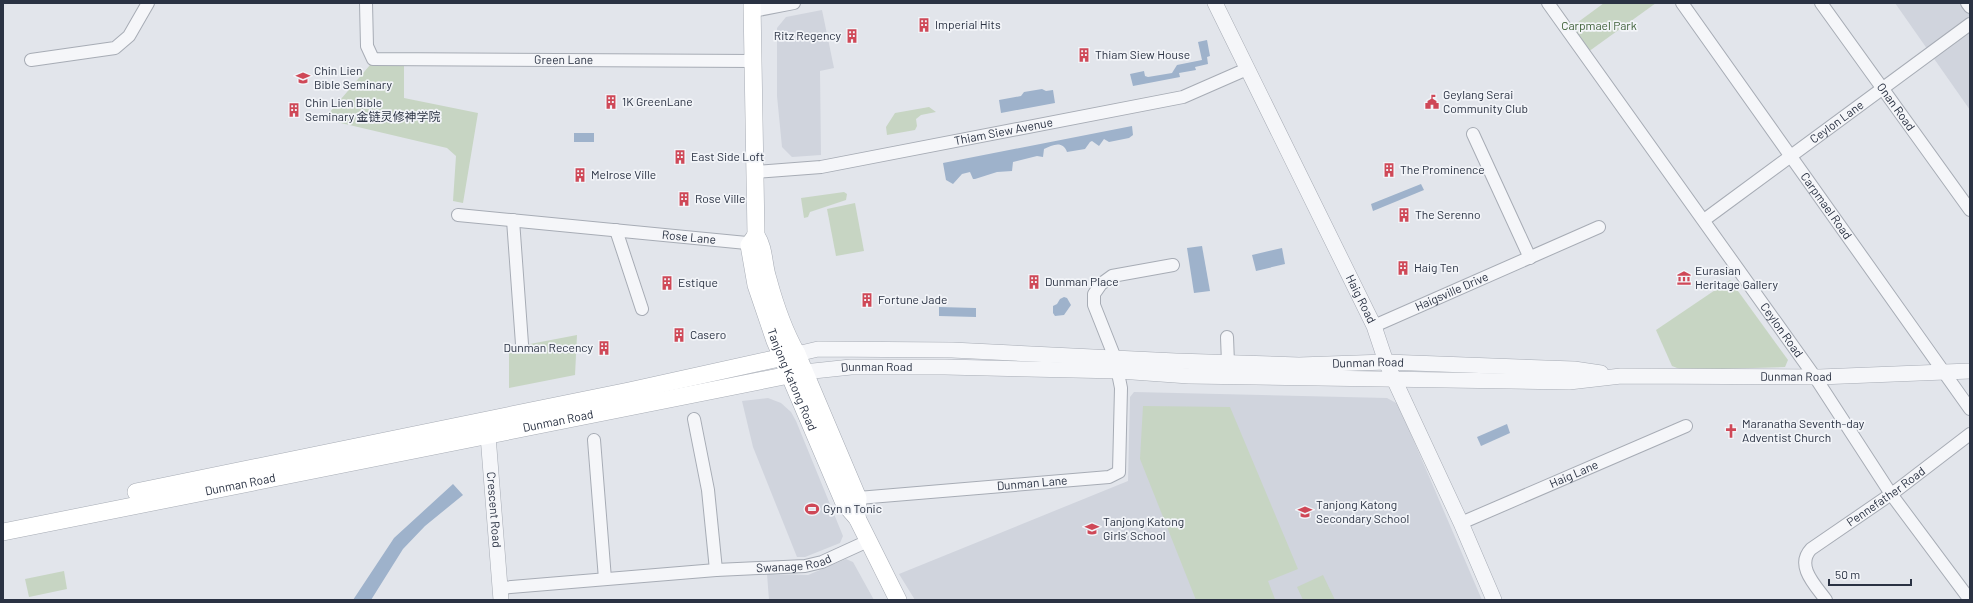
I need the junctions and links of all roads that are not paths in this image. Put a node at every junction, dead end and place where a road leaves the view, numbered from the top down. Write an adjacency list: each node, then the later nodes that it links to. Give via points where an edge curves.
1 (148, 3): 12 (street, via 129,36 115,48)
2 (366, 3): 13 (street, Green Lane, via 368,46 373,59)
3 (794, 3): 9 (street)
4 (1215, 3): 14 (street, Haig Road)
5 (1548, 3): 22 (street, Ceylon Road)
6 (1682, 3): 17 (street, Carpmael Road)
7 (1821, 3): 15 (street, Onan Road)
8 (1967, 3): 10 (street)
9 (752, 7): 13 (main road, Tanjong Katong Road)
10 (1970, 7)
11 (1970, 24): 15 (street, Ceylon Lane)
12 (31, 60)
13 (754, 61): 18 (main road, Tanjong Katong Road)
14 (1247, 69): 18 (street, Thiam Siew Avenue, via 1183,97 821,167); 29 (street, Haig Road)
15 (1883, 88): 17 (street, Ceylon Lane); 19 (street, Onan Road)
16 (1473, 134): 26 (street)
17 (1790, 156): 22 (street, Ceylon Lane); 37 (street, Carpmael Road)
18 (754, 172): 25 (main road, Tanjong Katong Road)
19 (1970, 210)
20 (458, 215): 21 (street, Rose Lane)
21 (514, 220): 24 (street, Rose Lane); 31 (street)
22 (1704, 220): 40 (street, Ceylon Road)
23 (1599, 227): 26 (street, Haigsville Drive)
24 (616, 230): 25 (street, Rose Lane); 28 (street)
25 (756, 241): 32 (main road, Tanjong Katong Road, via 756,285 775,340)
26 (1530, 258): 29 (street, Haigsville Drive)
27 (1173, 265): 35 (street, via 1112,276 1101,284 1094,294 1094,305)
28 (642, 309)
29 (1374, 326): 33 (street, Haig Road)
30 (1227, 337): 34 (street)
31 (522, 344)
32 (790, 356): 35 (street, Dunman Road, via 818,349 900,349); 38 (main road, Tanjong Katong Road); 45 (main road, Dunman Road)
33 (1386, 362): 34 (street, Dunman Road, via 1299,365); 39 (street, Dunman Road, via 1574,369); 41 (street, Haig Road)
34 (1228, 363): 35 (street, Dunman Road)
35 (1117, 365): 38 (street, Dunman Road, via 851,367); 41 (street, Dunman Road, via 1175,376); 49 (street, Dunman Lane, via 1121,388 1119,472 1109,477)
36 (1970, 371): 37 (street, Dunman Road)
37 (1943, 372): 40 (street, Dunman Road); 42 (street, Carpmael Road)
38 (797, 373): 45 (main road, Dunman Road); 49 (main road, Tanjong Katong Road)
39 (1621, 376): 40 (street, Dunman Road); 41 (street, Dunman Road, via 1569,382)
40 (1815, 377): 48 (street, Ceylon Road)
41 (1394, 380): 51 (street, Haig Road)
42 (1970, 409)
43 (694, 419): 54 (street, via 708,490)
44 (1686, 426): 51 (street, Haig Lane)
45 (487, 428): 50 (main road, Dunman Road); 52 (main road, Dunman Road); 56 (street, Crescent Road)
46 (1970, 434): 48 (street, Pennefather Road)
47 (594, 440): 55 (street)
48 (1891, 494): 59 (street, Pennefather Road, via 1805,555 1804,561 1810,578); 60 (street, Ceylon Road)
49 (851, 500): 53 (main road, Tanjong Katong Road)
50 (3, 520)
51 (1461, 523): 58 (street, Haig Road)
52 (3, 532)
53 (868, 541): 54 (street, Swanage Road, via 822,562 805,566); 57 (main road, Tanjong Katong Road)
54 (716, 570): 55 (street, Swanage Road)
55 (605, 579): 56 (street, Swanage Road)
56 (501, 594)
57 (898, 600)
58 (1494, 600)
59 (1826, 600)
60 (1970, 600)

